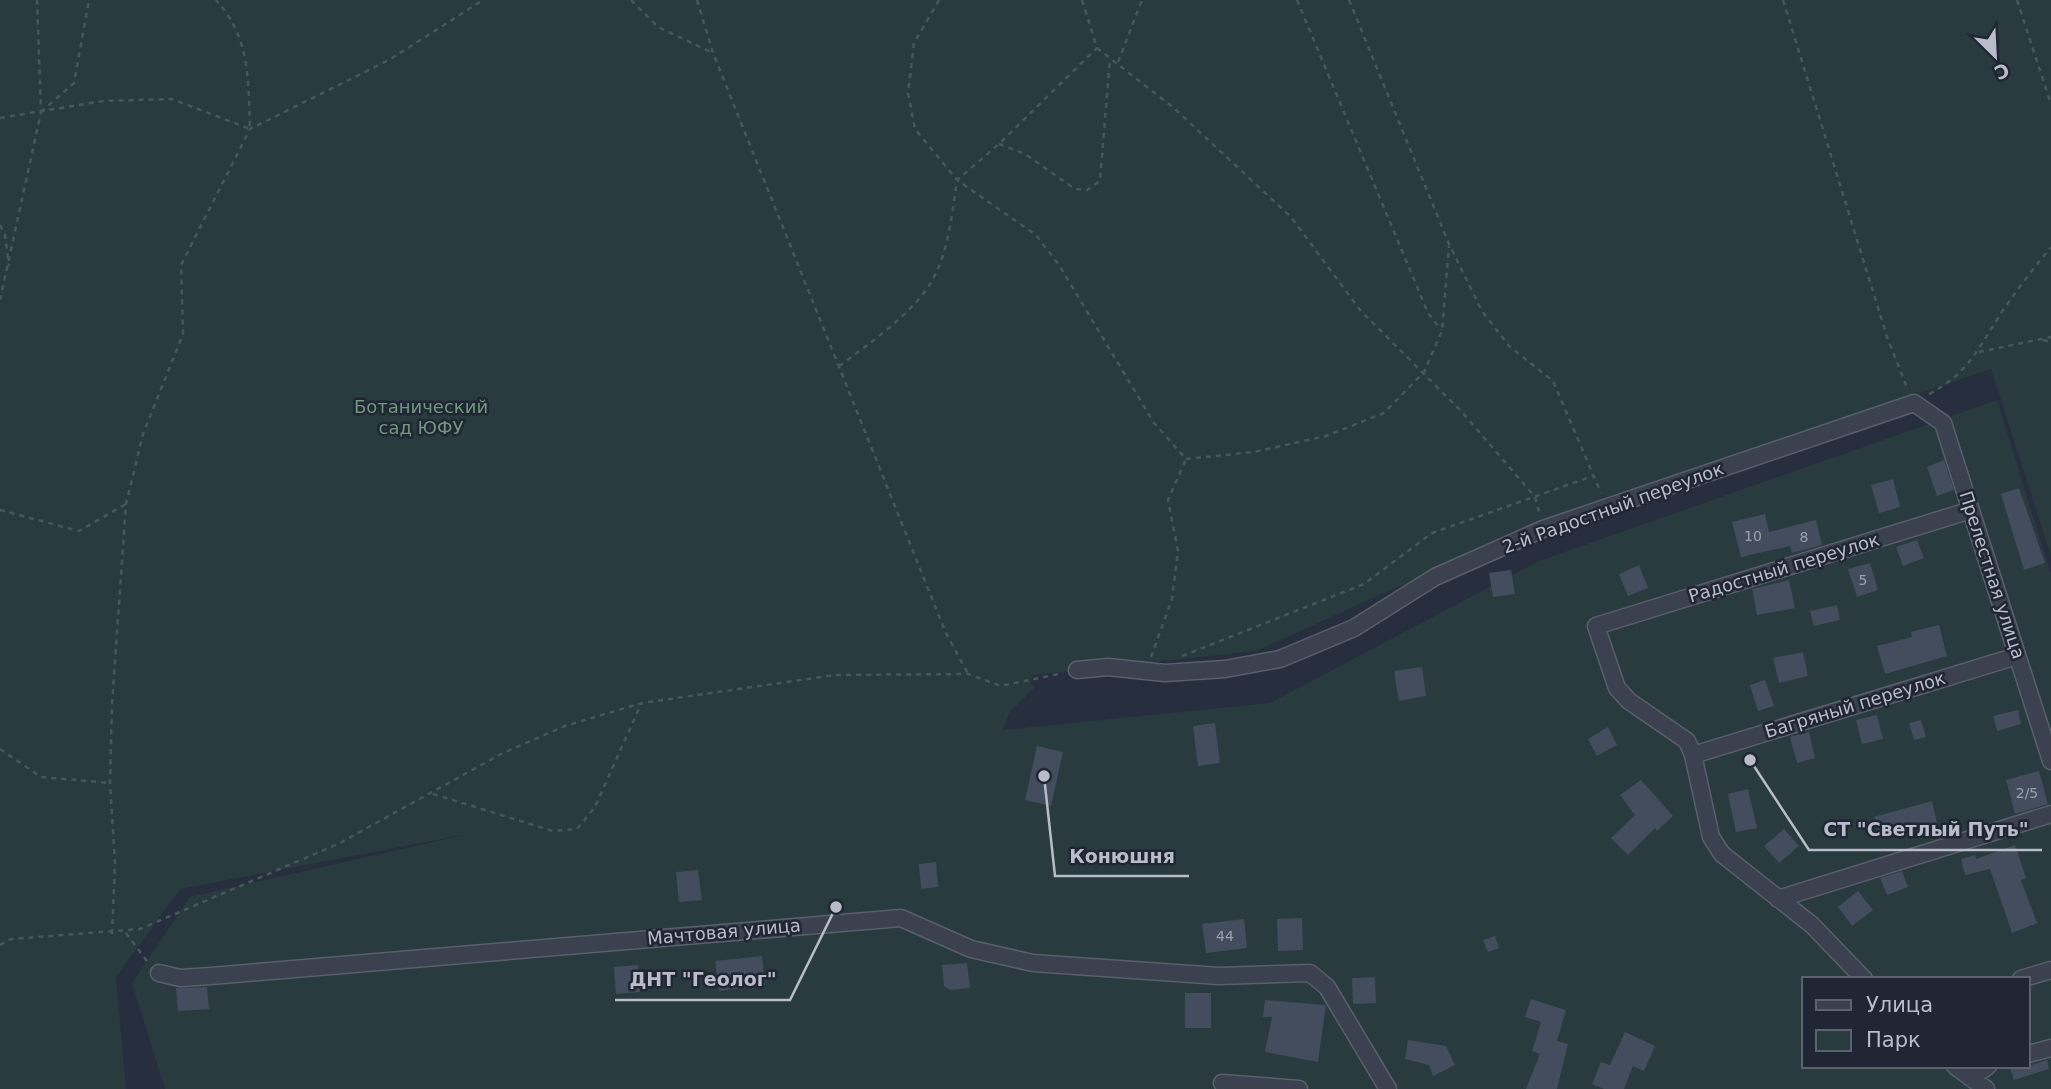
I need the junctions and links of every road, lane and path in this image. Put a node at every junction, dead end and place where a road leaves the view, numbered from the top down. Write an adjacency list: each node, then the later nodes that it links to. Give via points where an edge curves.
1 (37, 0): 19 (path)
2 (89, 0): 19 (path, via 74,83)
3 (216, 0): 21 (path, via 241,34)
4 (483, 0): 21 (path, via 389,60)
5 (631, 0): 15 (path, via 658,27)
6 (697, 0): 15 (path)
7 (939, 0): 23 (path, via 914,43 908,93 915,129)
8 (1082, 0): 14 (path)
9 (1142, 0): 17 (path)
10 (1297, 0): 29 (path, via 1428,313)
11 (1349, 0): 25 (path)
12 (1783, 0): 36 (path, via 1888,337)
13 (2017, 0): 18 (path)
14 (1097, 48): 16 (path); 22 (path)
15 (713, 53): 34 (path)
16 (1110, 58): 17 (path); 22 (path, via 1100,181 1087,190 1075,189 1025,154)
17 (1117, 64): 35 (path, via 1175,109 1291,216 1360,310)
18 (2051, 104)
19 (41, 113): 20 (path); 21 (path, via 103,101 172,99); 27 (path)
20 (0, 118)
21 (250, 129): 39 (path, via 181,265 183,334 143,434)
22 (999, 144): 23 (path)
23 (957, 180): 34 (path, via 950,228 933,280 891,328); 37 (path, via 1036,235 1154,422)
24 (0, 225): 27 (path)
25 (1449, 244): 29 (path); 38 (path, via 1482,311 1509,346 1553,381 1594,476)
26 (2051, 247): 33 (path, via 1997,319)
27 (9, 270): 28 (path)
28 (0, 300)
29 (1442, 331): 35 (path)
30 (2051, 337): 31 (path)
31 (2043, 340): 32 (path); 33 (path)
32 (2051, 342)
33 (1979, 352): 36 (path, via 1950,383)
34 (839, 366): 47 (path, via 945,631)
35 (1424, 372): 37 (path, via 1384,413 1325,436 1254,452); 38 (path)
36 (1914, 403): 41 (street, Прелестная улица, via 1943,423); 42 (street, 2-й Радостный переулок)
37 (1186, 459): 46 (path, via 1168,500 1178,551 1172,598)
38 (1535, 498): 42 (path); 44 (path, via 1432,533 1364,584)
39 (126, 504): 40 (path, via 79,531); 52 (path)
40 (0, 510)
41 (1971, 510): 43 (street, Прелестная улица); 50 (street, Радостный переулок, via 1597,626 1617,688 1687,741)
42 (1543, 529): 46 (street, 2-й Радостный переулок, via 1436,577 1354,628 1280,659 1225,668)
43 (2017, 656): 50 (street, Багряный переулок); 51 (street, Прелестная улица)
44 (1171, 660)
45 (1077, 670): 46 (street, 2-й Радостный переулок); 47 (path, via 1001,686)
46 (1147, 671)
47 (968, 674): 48 (path, via 835,675)
48 (642, 703): 53 (path, via 565,726 501,754); 53 (path, via 595,807 576,829 553,831)
49 (0, 749): 52 (path, via 41,777)
50 (1693, 755): 55 (street, via 1711,837 1740,870)
51 (2051, 761)
52 (110, 783): 57 (path, via 115,863)
53 (433, 794): 56 (path, via 338,844)
54 (2051, 814): 55 (street)
55 (1778, 899): 61 (street, via 1812,925)
56 (125, 932): 57 (path); 60 (path)
57 (112, 934): 58 (path, via 11,939)
58 (0, 944)
59 (2051, 970): 62 (street)
60 (159, 973): 70 (street, Мачтовая улица, via 180,978 211,976 901,918 971,949 1033,963 1219,976 1310,973 1327,987)
61 (1862, 977)
62 (2028, 977)
63 (2051, 1048): 64 (street)
64 (2030, 1053)
65 (1958, 1068): 67 (street)
66 (1985, 1068): 67 (street)
67 (1971, 1077): 71 (street)
68 (1222, 1083): 69 (street)
69 (1300, 1089)
70 (1388, 1089)
71 (1986, 1089)

